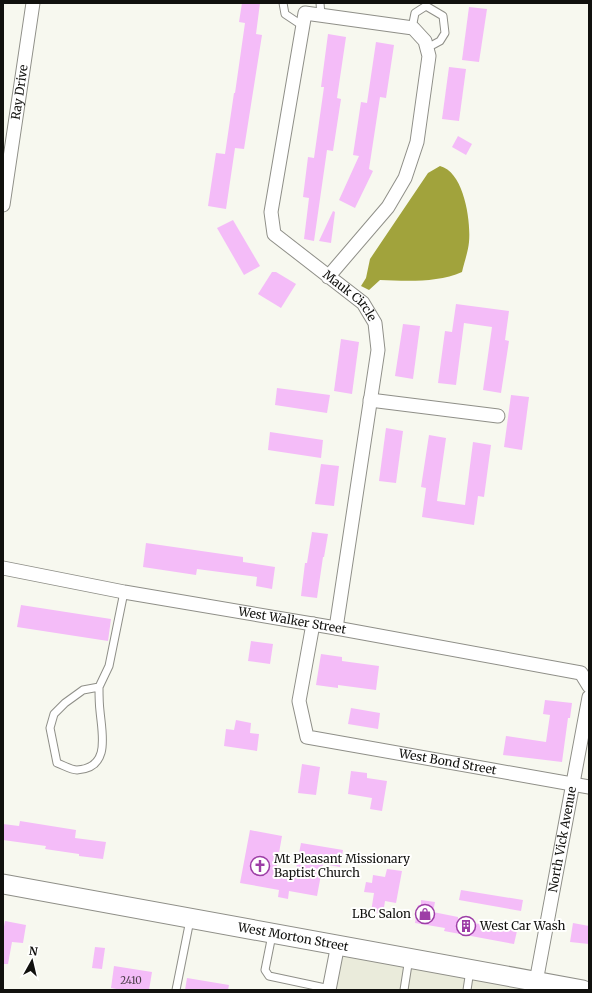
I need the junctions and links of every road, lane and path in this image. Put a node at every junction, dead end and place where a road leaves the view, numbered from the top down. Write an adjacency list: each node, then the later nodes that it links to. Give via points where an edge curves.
1 (33, 3): 7 (street, Ray Drive)
2 (282, 3): 4 (lane, via 285,14)
3 (320, 9): 4 (street, Mauk Circle, via 305,13); 5 (street)
4 (303, 26): 9 (street, Mauk Circle, via 270,212 274,234)
5 (412, 28): 6 (street); 6 (lane, via 414,13 426,6 443,16 445,33 440,41)
6 (427, 48): 9 (street, via 429,56 417,142 405,178 388,207)
7 (5, 177): 8 (street, Ray Drive)
8 (3, 205)
9 (328, 277): 10 (street, Mauk Circle, via 363,303 375,323 378,350)
10 (370, 400): 11 (street); 15 (street, Mauk Circle)
11 (498, 416)
12 (3, 568): 13 (street, West Walker Street)
13 (124, 592): 14 (street, West Walker Street); 17 (lane, via 109,666)
14 (313, 624): 15 (street, West Walker Street); 19 (street, West Bond Street, via 299,701 307,737)
15 (336, 628): 16 (street, West Walker Street, via 581,672)
16 (589, 686)
17 (99, 687): 17 (lane, via 104,740 100,757 92,766 76,770 57,763 50,728 54,714 84,690)
18 (589, 697): 19 (street, North Vick Avenue)
19 (572, 784): 20 (street, West Bond Street); 27 (street, North Vick Avenue)
20 (589, 787)
21 (3, 884): 22 (main road, West Morton Street)
22 (191, 918): 23 (main road, West Morton Street); 29 (lane)
23 (272, 933): 24 (main road, West Morton Street); 28 (lane, via 265,970 269,976)
24 (338, 944): 25 (main road, West Morton Street); 28 (street)
25 (409, 958): 26 (main road, West Morton Street); 30 (lane)
26 (470, 970): 27 (main road, West Morton Street); 31 (lane)
27 (545, 985): 32 (main road, West Morton Street)
28 (329, 989)
29 (176, 990)
30 (404, 990)
31 (467, 990)
32 (583, 990)

